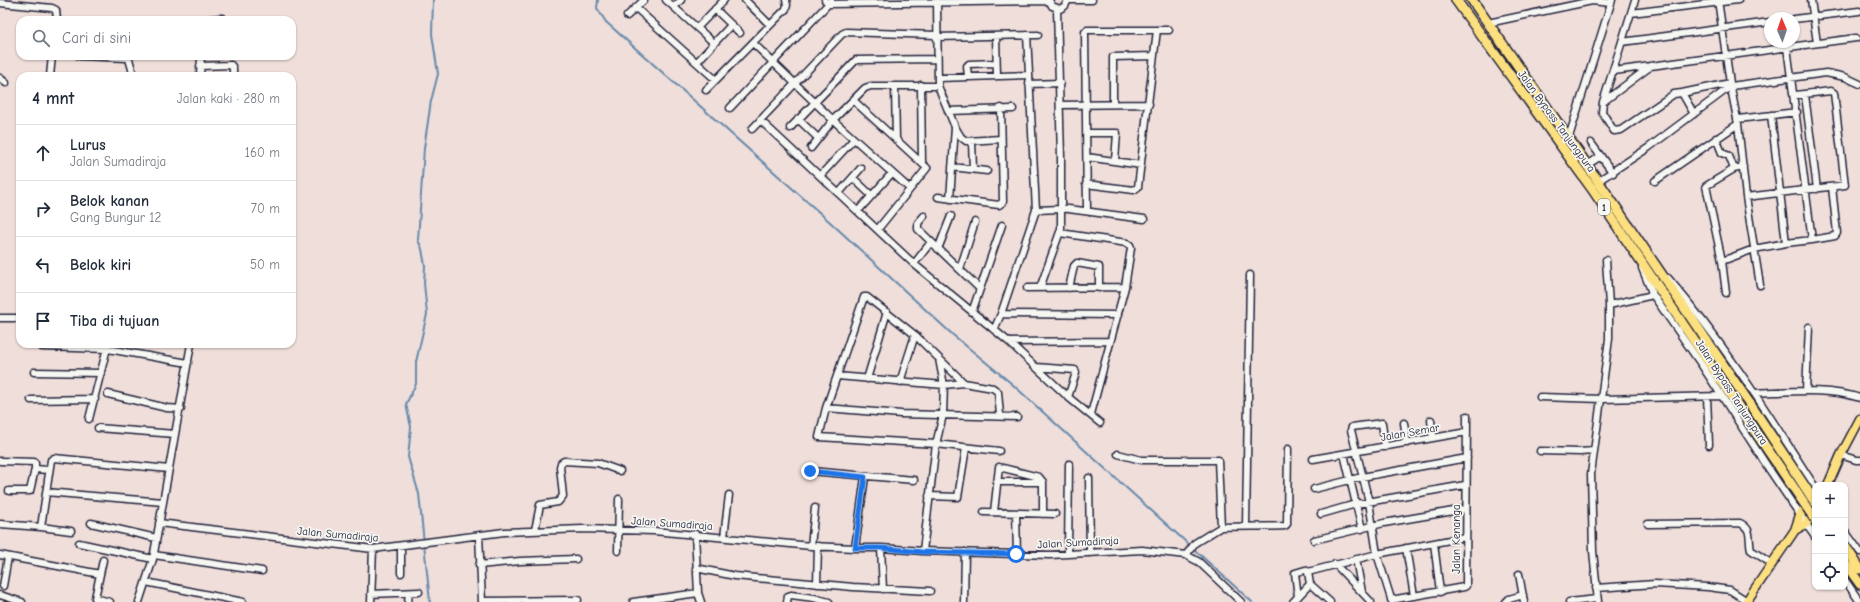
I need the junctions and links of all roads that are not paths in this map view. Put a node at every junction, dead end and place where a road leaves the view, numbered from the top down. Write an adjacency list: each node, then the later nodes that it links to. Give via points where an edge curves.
1 (53, 0): 24 (street)
2 (644, 0): 25 (street)
3 (666, 0): 23 (street)
4 (681, 0): 23 (street)
5 (724, 0): 26 (street)
6 (745, 0): 37 (street)
7 (786, 0): 37 (street, via 787,6)
8 (1049, 0): 20 (street); 27 (street)
9 (1068, 0): 10 (street); 27 (street, via 1063,8)
10 (1092, 0)
11 (1456, 0): 167 (highway, Jalan Bypass Tanjungpura / 1)
12 (1472, 0): 35 (highway, Jalan Bypass Tanjungpura / 1)
13 (1635, 0): 29 (street)
14 (1738, 0): 19 (street)
15 (1811, 0): 32 (street)
16 (829, 1): 17 (street); 62 (street)
17 (898, 1): 18 (street)
18 (925, 1): 20 (street)
19 (1719, 1): 29 (street); 39 (street)
20 (937, 2): 45 (street)
21 (1612, 2): 35 (street, via 1592,1); 118 (street)
22 (0, 3): 24 (street)
23 (674, 7): 38 (street)
24 (52, 8): 30 (street, via 56,10)
25 (636, 8): 31 (street); 61 (street)
26 (716, 9): 36 (street); 38 (street)
27 (1057, 9): 80 (street)
28 (1859, 11): 32 (street)
29 (1631, 14): 48 (street)
30 (57, 16)
31 (627, 16)
32 (1814, 17): 33 (street); 51 (street)
33 (1800, 18)
34 (1764, 23): 39 (street)
35 (1488, 24): 118 (highway, Jalan Bypass Tanjungpura / 1)
36 (731, 25): 42 (street); 49 (street)
37 (770, 25): 50 (street)
38 (697, 28): 49 (street)
39 (1723, 29): 48 (street); 55 (street)
40 (1157, 30): 41 (street); 56 (street); 97 (street, via 1085,31)
41 (1169, 30)
42 (740, 33)
43 (1027, 35): 44 (street); 46 (street); 71 (street)
44 (1038, 35)
45 (936, 36): 46 (street); 57 (street); 79 (street, via 846,32)
46 (996, 36): 63 (street)
47 (1856, 38): 51 (street)
48 (1622, 42): 66 (street)
49 (714, 43): 61 (street)
50 (753, 43): 62 (street); 77 (street)
51 (1817, 43): 52 (street)
52 (1800, 45)
53 (1779, 48): 55 (street)
54 (1787, 48): 76 (street)
55 (1726, 55): 64 (street); 84 (street)
56 (1154, 56): 94 (street, via 1112,57); 95 (street)
57 (937, 59): 75 (street); 92 (street, via 856,60)
58 (52, 60): 67 (street)
59 (129, 60): 68 (street)
60 (201, 60): 65 (street)
61 (696, 62): 77 (street)
62 (774, 63): 79 (street); 98 (street)
63 (996, 63): 72 (street); 73 (street, via 969,64)
64 (1652, 65): 66 (street); 93 (street)
65 (200, 66): 69 (street); 70 (street, via 231,65)
66 (1614, 71): 93 (street)
67 (50, 72)
68 (133, 72)
69 (200, 72)
70 (233, 72)
71 (1029, 75): 72 (street); 81 (street)
72 (997, 76): 73 (street)
73 (968, 77): 75 (street)
74 (0, 78): 78 (street)
75 (938, 78): 85 (street)
76 (1792, 78): 82 (street, via 1833,73); 84 (street); 90 (street)
77 (716, 80): 87 (street)
78 (6, 82)
79 (794, 83): 92 (street); 106 (street)
80 (1060, 83): 81 (street); 96 (street)
81 (1029, 84): 152 (street)
82 (1860, 84)
83 (921, 85): 85 (street); 86 (street); 125 (street)
84 (1731, 85): 88 (street); 103 (street); 108 (street)
85 (938, 86): 101 (street)
86 (895, 87): 91 (street, via 868,87); 117 (street)
87 (706, 90)
88 (1682, 93): 93 (street, via 1669,96 1617,132 1603,114); 103 (street)
89 (1805, 94): 90 (street); 141 (street, via 1831,91 1834,93 1845,184); 142 (street)
90 (1794, 95): 102 (street)
91 (853, 100): 107 (street); 117 (street)
92 (815, 102): 105 (street); 107 (street)
93 (1603, 102)
94 (1113, 104): 95 (street); 97 (street)
95 (1149, 104): 126 (street)
96 (1060, 105): 97 (street); 151 (street)
97 (1086, 105): 112 (street)
98 (730, 108)
99 (1001, 108): 100 (street); 101 (street); 116 (street)
100 (1013, 109)
101 (948, 111): 109 (street)
102 (1797, 112): 104 (street); 144 (street)
103 (1694, 114): 135 (street)
104 (1771, 115): 108 (street); 146 (street)
105 (798, 119): 110 (street); 113 (street)
106 (760, 120): 111 (street); 136 (street)
107 (833, 120): 113 (street); 115 (street)
108 (1738, 121): 114 (street); 129 (street)
109 (955, 127): 119 (street, via 963,139); 128 (street)
110 (790, 128)
111 (752, 129)
112 (1086, 134): 123 (street); 124 (street, via 1117,133)
113 (818, 138): 121 (street)
114 (1716, 138): 132 (street, via 1722,153 1732,160); 138 (street)
115 (854, 139): 134 (street); 136 (street)
116 (1001, 139): 119 (street); 150 (street, via 1003,202 999,205)
117 (896, 140): 125 (street)
118 (1568, 140): 127 (highway, Jalan Bypass Tanjungpura / 1)
119 (972, 141): 131 (street)
120 (1591, 143): 122 (street)
121 (811, 148)
122 (1601, 156): 127 (street); 135 (street)
123 (1087, 157): 124 (street); 140 (street)
124 (1115, 161): 126 (street)
125 (922, 163): 143 (street, via 927,170)
126 (1141, 165): 140 (street, via 1136,189)
127 (1588, 165): 139 (highway, Jalan Bypass Tanjungpura / 1)
128 (952, 167): 131 (street); 150 (street)
129 (1742, 167): 132 (street); 149 (street)
130 (861, 168): 137 (street)
131 (973, 169): 133 (street)
132 (1734, 169): 169 (street, via 1709,184 1706,189)
133 (987, 171)
134 (892, 173): 143 (street); 147 (street)
135 (1613, 173): 139 (street)
136 (820, 176): 145 (street)
137 (853, 178): 145 (street); 147 (street)
138 (1655, 181)
139 (1598, 182): 167 (highway, Jalan Bypass Tanjungpura / 1)
140 (1086, 184): 154 (street)
141 (1832, 187): 142 (street); 162 (street, via 1837,233 1835,236)
142 (1817, 188): 144 (street)
143 (910, 189): 160 (street)
144 (1806, 190): 146 (street); 162 (street)
145 (839, 194): 153 (street)
146 (1780, 194): 149 (street); 164 (street)
147 (871, 195): 153 (street)
148 (938, 197): 150 (street)
149 (1746, 197): 166 (street)
150 (950, 199)
151 (1061, 208): 152 (street); 154 (street); 161 (street)
152 (1036, 210): 185 (street)
153 (858, 211): 160 (street)
154 (1087, 211): 157 (street)
155 (924, 216): 163 (street, via 918,223 918,229)
156 (951, 216): 165 (street)
157 (1144, 219)
158 (975, 222): 171 (street)
159 (1002, 225): 175 (street)
160 (878, 230): 170 (street)
161 (1060, 233): 174 (street, via 1130,245); 177 (street)
162 (1812, 240): 164 (street)
163 (931, 242): 165 (street); 170 (street)
164 (1786, 243): 166 (street)
165 (938, 249): 171 (street)
166 (1754, 249): 169 (street); 173 (street)
167 (1641, 253): 181 (street, Jalan Bypass Tanjungpura); 208 (street, Jalan Bypass Tanjungpura, via 1695,309); 272 (highway, Jalan Bypass Tanjungpura / 1, bridge, via 1754,410); 288 (highway, Jalan Bypass Tanjungpura / 1, bridge, via 1746,418)
168 (1606, 260): 182 (street)
169 (1722, 261): 180 (street)
170 (914, 264): 184 (street)
171 (960, 268): 175 (street)
172 (1250, 275): 294 (street)
173 (1760, 285)
174 (1125, 287): 179 (street); 186 (street)
175 (980, 288): 184 (street)
176 (1027, 288): 177 (street)
177 (1040, 288): 178 (street)
178 (1069, 288): 179 (street); 179 (street, via 1077,263 1099,267)
179 (1099, 288)
180 (1726, 293)
181 (1653, 295): 182 (street); 210 (street, Jalan Bypass Tanjungpura)
182 (1609, 305): 216 (street, via 1609,340)
183 (887, 312): 191 (street); 202 (street, via 866,297 863,298); 203 (street)
184 (972, 312): 190 (street)
185 (1001, 314): 186 (street); 190 (street)
186 (1118, 315): 192 (street)
187 (0, 318): 188 (street)
188 (16, 318)
189 (1809, 327): 207 (street)
190 (994, 330): 193 (street)
191 (915, 335): 197 (street); 204 (street)
192 (1110, 341): 193 (street); 220 (street)
193 (1009, 342): 199 (street)
194 (108, 348): 201 (street)
195 (118, 348): 198 (street)
196 (190, 348): 198 (street)
197 (939, 359): 205 (street); 206 (street)
198 (188, 362): 219 (street)
199 (1036, 367): 211 (street); 211 (street, via 1075,370)
200 (34, 372): 201 (street)
201 (102, 373): 214 (street)
202 (837, 376): 203 (street); 218 (street)
203 (867, 379): 204 (street)
204 (900, 382): 206 (street)
205 (964, 383): 206 (street); 222 (street, via 998,392)
206 (944, 385): 221 (street)
207 (1806, 391): 208 (street); 215 (street)
208 (1754, 393): 264 (street, Jalan Bypass Tanjungpura)
209 (108, 394): 219 (street)
210 (1721, 396): 213 (street); 286 (street, Jalan Bypass Tanjungpura)
211 (1068, 397): 220 (street)
212 (1540, 397): 216 (street)
213 (1707, 397): 216 (street); 236 (street)
214 (95, 398): 217 (street); 225 (street)
215 (1860, 398)
216 (1602, 399): 242 (street)
217 (31, 400)
218 (826, 408): 221 (street); 235 (street, via 818,436 820,438)
219 (181, 409): 232 (street)
220 (1091, 414): 228 (street)
221 (943, 415): 222 (street); 235 (street)
222 (1000, 415): 223 (street)
223 (1017, 416)
224 (1467, 416): 231 (street, Jalan Kenanga)
225 (89, 419)
226 (1431, 420): 233 (street)
227 (1860, 420): 246 (main road)
228 (1100, 423)
229 (1404, 424): 234 (street)
230 (98, 428): 232 (street)
231 (1467, 432): 233 (street, Jalan Semar); 247 (street, Jalan Kenanga)
232 (176, 434): 253 (street)
233 (1433, 438): 234 (street, Jalan Semar)
234 (1407, 443): 237 (street, Jalan Semar)
235 (936, 444): 238 (street); 271 (street)
236 (1709, 445)
237 (1385, 447): 243 (street, Jalan Semar); 243 (street, via 1382,424 1353,426 1351,430)
238 (966, 448): 240 (street); 271 (street, via 958,497)
239 (1288, 450): 294 (street, via 1287,524)
240 (999, 451)
241 (1540, 451): 242 (street)
242 (1593, 451): 353 (street, via 1591,499)
243 (1356, 452): 245 (street, Jalan Semar); 258 (street)
244 (1118, 454): 297 (street, via 1141,460 1218,460)
245 (1344, 454): 248 (street, Jalan Semar); 261 (street)
246 (1840, 454): 249 (street); 265 (main road)
247 (1467, 458): 258 (street); 266 (street, Jalan Kenanga)
248 (1313, 459)
249 (1860, 460)
250 (0, 461): 252 (street, via 34,462)
251 (1069, 464): 328 (street)
252 (35, 469): 254 (street); 268 (street, via 30,491)
253 (169, 469): 254 (street, via 54,458); 275 (street)
254 (48, 470): 269 (street)
255 (620, 471): 300 (street, via 598,463 561,463 563,496 558,502 540,505)
256 (810, 471): 257 (street)
257 (865, 477): 260 (street); 317 (street)
258 (1362, 477): 261 (street); 276 (street)
259 (1089, 478): 325 (street)
260 (914, 480)
261 (1351, 480): 267 (street); 277 (street)
262 (996, 482): 263 (street); 263 (street, via 999,467 1036,475); 281 (street)
263 (1043, 482): 283 (street)
264 (1812, 482)
265 (1827, 482)
266 (1465, 485): 276 (street); 279 (street, Jalan Kenanga)
267 (1314, 489)
268 (9, 491)
269 (46, 492): 275 (street); 296 (street)
270 (729, 495): 307 (street)
271 (929, 496): 322 (street)
272 (1812, 497)
273 (619, 499): 299 (street)
274 (1812, 499): 286 (main road)
275 (163, 502): 290 (street)
276 (1369, 502): 277 (street); 295 (street)
277 (1356, 504): 285 (street); 298 (street)
278 (815, 508): 314 (street)
279 (1465, 509): 295 (street); 308 (street, Jalan Kenanga)
280 (984, 512): 281 (street)
281 (994, 512): 282 (street)
282 (1016, 513): 283 (street); 327 (street)
283 (1043, 514): 284 (street)
284 (1055, 514)
285 (1321, 514)
286 (1800, 515): 293 (street, Jalan Bypass Tanjungpura); 301 (main road)
287 (1812, 515): 293 (main road)
288 (1814, 518)
289 (91, 523): 309 (street)
290 (159, 523): 309 (street); 316 (street, Jalan Sumadiraja)
291 (0, 524): 296 (street)
292 (1648, 524): 337 (street, via 1740,523 1748,528 1751,550)
293 (1806, 524): 301 (main road); 303 (street, Jalan Bypass Tanjungpura)
294 (1246, 526): 297 (street)
295 (1372, 526): 298 (street); 329 (street)
296 (41, 527): 302 (street)
297 (1222, 527): 326 (street, via 1195,543)
298 (1362, 528): 310 (street)
299 (618, 529): 300 (street, Jalan Sumadiraja); 304 (street, Jalan Sumadiraja); 321 (street)
300 (535, 530): 305 (street, Jalan Sumadiraja)
301 (1795, 530): 337 (main road)
302 (71, 531)
303 (1812, 532)
304 (695, 534): 307 (street, Jalan Sumadiraja); 340 (street)
305 (479, 535): 313 (street, Jalan Sumadiraja); 338 (street)
306 (1848, 535): 324 (street)
307 (724, 537): 314 (street, Jalan Sumadiraja)
308 (1465, 537): 312 (street); 358 (street, Jalan Kenanga, via 1466,586)
309 (156, 538): 332 (street)
310 (1314, 540)
311 (79, 543): 332 (street)
312 (1434, 543): 319 (street); 358 (street)
313 (401, 546): 316 (street, Jalan Sumadiraja); 344 (street)
314 (811, 546): 315 (street, Jalan Sumadiraja)
315 (818, 546): 317 (street, Jalan Sumadiraja); 348 (street)
316 (373, 548): 361 (street)
317 (855, 548): 318 (street, Jalan Sumadiraja)
318 (881, 548): 322 (street, Jalan Sumadiraja); 354 (street)
319 (1406, 548): 329 (street); 363 (street)
320 (1848, 550): 341 (highway)
321 (618, 551)
322 (922, 552): 323 (street, Jalan Sumadiraja)
323 (965, 552): 327 (street, Jalan Sumadiraja); 383 (street)
324 (1860, 552)
325 (1090, 553): 326 (street, Jalan Sumadiraja, via 1142,550); 328 (street, Jalan Sumadiraja)
326 (1187, 553): 384 (street)
327 (1016, 554): 328 (street, Jalan Sumadiraja)
328 (1068, 554)
329 (1377, 554): 334 (street); 371 (street)
330 (0, 555): 331 (street)
331 (8, 557): 345 (street); 352 (street)
332 (153, 557): 342 (street); 347 (street)
333 (576, 559): 338 (street, via 520,561)
334 (1356, 559): 336 (street); 357 (street)
335 (103, 560): 345 (street)
336 (1335, 564): 343 (street); 357 (street)
337 (1772, 564): 390 (main road)
338 (479, 566): 378 (street)
339 (1848, 566): 351 (highway)
340 (696, 568): 348 (street, via 735,576); 360 (street)
341 (1860, 568)
342 (262, 571)
343 (1308, 572): 349 (street); 364 (street, via 1305,570 1295,573)
344 (401, 573)
345 (100, 574): 373 (street, via 95,598)
346 (1519, 574): 366 (street)
347 (146, 582): 374 (street); 375 (street)
348 (817, 584): 354 (street)
349 (1310, 584): 364 (street); 386 (street)
350 (1848, 584): 391 (street)
351 (1860, 584)
352 (3, 586)
353 (1596, 588): 369 (street); 390 (street, via 1655,584 1708,587 1730,590)
354 (883, 589): 355 (street)
355 (930, 591)
356 (419, 592): 359 (street)
357 (1362, 592): 387 (street)
358 (1440, 592): 363 (street, Jalan Kenanga)
359 (409, 593): 361 (street); 377 (street)
360 (698, 593): 365 (street); 380 (street)
361 (371, 594): 376 (street)
362 (0, 595): 372 (street)
363 (1414, 596): 371 (street, Jalan Kenanga)
364 (1298, 597): 385 (street)
365 (669, 599): 370 (street)
366 (1524, 599): 388 (street, via 1509,598)
367 (578, 600): 378 (street)
368 (814, 600): 381 (street, via 791,595 788,596); 382 (street)
369 (1597, 600): 389 (street)
370 (640, 601): 379 (street)
371 (1391, 601)
372 (22, 602)
373 (110, 602)
374 (139, 602)
375 (243, 602)
376 (371, 602)
377 (408, 602)
378 (482, 602)
379 (633, 602)
380 (701, 602)
381 (787, 602)
382 (829, 602)
383 (964, 602)
384 (1241, 602)
385 (1293, 602)
386 (1330, 602)
387 (1371, 602)
388 (1506, 602)
389 (1569, 602)
390 (1746, 602)
391 (1860, 602)

